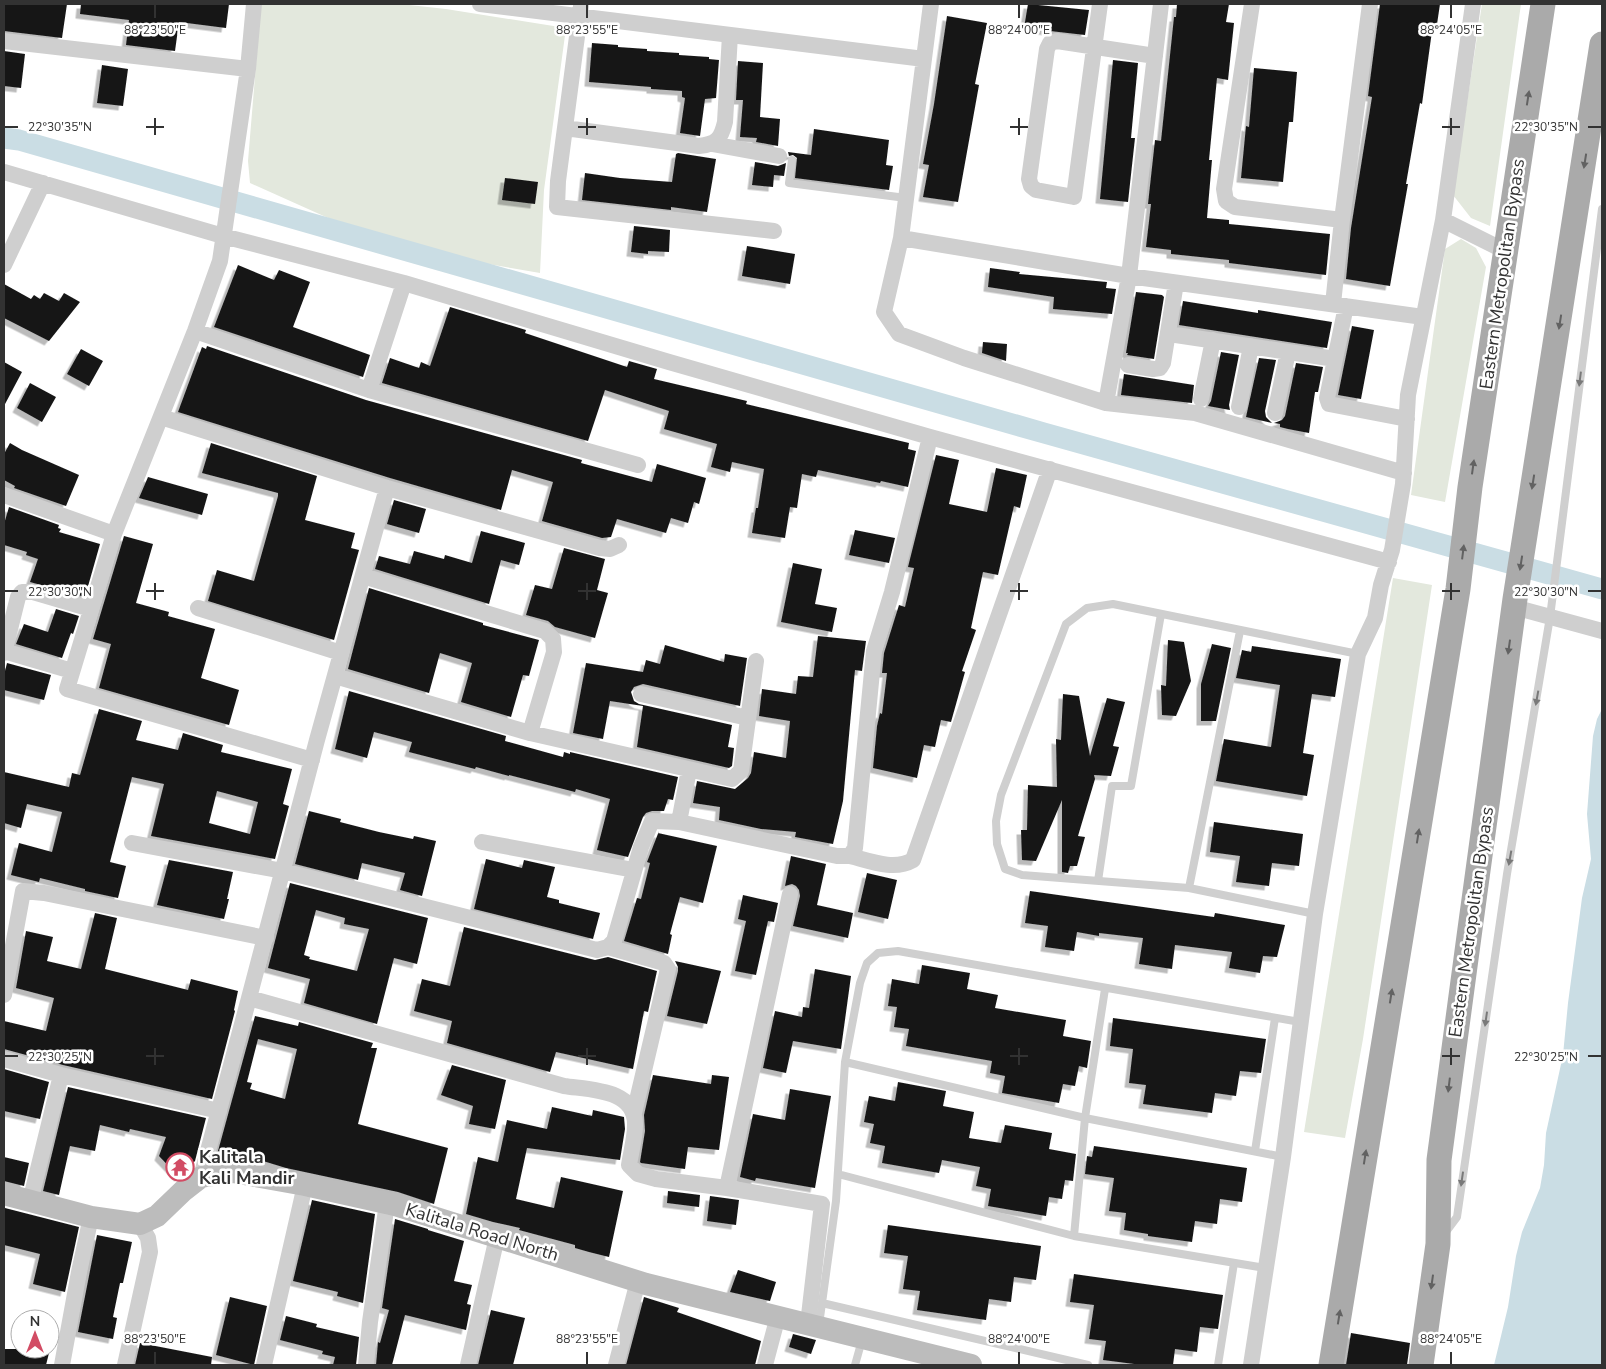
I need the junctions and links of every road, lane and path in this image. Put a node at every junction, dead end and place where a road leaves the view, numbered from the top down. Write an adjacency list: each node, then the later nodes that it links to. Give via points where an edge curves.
1 (254, 4): 17 (street)
2 (480, 4): 10 (street)
3 (931, 4): 16 (street)
4 (1100, 4): 14 (street)
5 (1161, 4): 15 (street)
6 (1252, 4): 25 (street, via 1224,189 1226,201 1234,207)
7 (1370, 4): 25 (street)
8 (1473, 4): 26 (street)
9 (1543, 4): 30 (main road, Eastern Metropolitan Bypass, one-way to 9)
10 (580, 9): 11 (street); 18 (street)
11 (730, 35): 16 (street); 19 (street, via 726,122 722,135)
12 (4, 41): 17 (street)
13 (1602, 44): 61 (main road, Eastern Metropolitan Bypass, one-way to 61)
14 (1094, 47): 14 (street, via 1074,197 1036,190 1029,179 1047,49 1050,43 1057,41); 15 (street)
15 (1155, 56): 32 (street)
16 (924, 59): 23 (street)
17 (248, 69): 28 (street)
18 (565, 128): 19 (street, via 699,146); 27 (street, via 557,207)
19 (712, 144): 20 (street)
20 (785, 158): 23 (lane, via 789,183)
21 (4, 172): 22 (street)
22 (43, 183): 28 (street); 31 (street)
23 (906, 198): 29 (street)
24 (1602, 209): 65 (lane, one-way to 65)
25 (1342, 220): 35 (street)
26 (1444, 220): 30 (street); 36 (street)
27 (774, 231)
28 (223, 236): 33 (street); 37 (street, via 220,261)
29 (901, 238): 32 (street); 46 (street, via 884,312 899,334)
30 (1505, 251): 136 (main road, Eastern Metropolitan Bypass, one-way to 30, via 1458,589)
31 (4, 265)
32 (1129, 276): 34 (street); 46 (street)
33 (404, 283): 44 (street); 51 (street)
34 (1176, 283): 35 (street); 38 (street)
35 (1339, 305): 36 (street); 42 (street)
36 (1423, 317): 50 (street)
37 (195, 330): 44 (street); 49 (street)
38 (1169, 334): 39 (street); 43 (street, via 1160,368)
39 (1213, 340): 40 (street); 45 (street)
40 (1251, 346): 41 (street); 47 (street)
41 (1288, 352): 42 (street); 48 (street)
42 (1335, 359): 50 (street, via 1327,398 1329,404)
43 (1128, 365)
44 (369, 390): 52 (street)
45 (1201, 400)
46 (1106, 403): 54 (street, via 1195,413)
47 (1239, 407)
48 (1275, 413)
49 (161, 417): 55 (street); 57 (street)
50 (1407, 418): 54 (street)
51 (930, 437): 53 (street); 82 (street, via 874,652 855,848)
52 (638, 465)
53 (1050, 469): 59 (street); 82 (street, via 913,860 893,866)
54 (1404, 479): 59 (street)
55 (387, 488): 58 (street, via 600,548 610,549); 60 (street)
56 (4, 495): 57 (street)
57 (114, 534): 63 (street)
58 (619, 545)
59 (1390, 556): 70 (street, via 1375,618)
60 (363, 576): 69 (street); 76 (street, via 545,631 553,640 554,652)
61 (1515, 603): 65 (street); 116 (main road, Eastern Metropolitan Bypass, one-way to 116, via 1440,1160)
62 (198, 608): 69 (street)
63 (91, 609): 68 (street, via 33,592 22,592); 72 (street)
64 (1160, 614): 66 (lane); 85 (lane, via 1131,786 1112,786); 85 (lane, via 1113,604 1087,608 1066,624 1001,795 996,821 997,844 1005,869 1022,875)
65 (1550, 616): 67 (street); 116 (lane, one-way to 116, via 1507,874 1457,1217)
66 (1240, 631): 70 (lane); 86 (lane)
67 (1602, 631)
68 (4, 652): 72 (street)
69 (341, 653): 73 (street)
70 (1358, 654): 88 (street)
71 (756, 661): 75 (street)
72 (72, 671): 77 (street, via 66,689)
73 (335, 676): 76 (street); 77 (street)
74 (641, 694): 75 (street)
75 (748, 718): 78 (street, via 741,771 732,779)
76 (530, 733): 78 (street)
77 (312, 760): 84 (street)
78 (689, 770): 79 (street)
79 (679, 822): 82 (street, via 837,856); 83 (street, via 652,821)
80 (482, 842): 83 (street)
81 (132, 843): 84 (street)
82 (850, 856)
83 (634, 870): 90 (street, via 614,941)
84 (283, 871): 89 (street); 90 (street, via 587,948)
85 (1098, 881): 86 (lane)
86 (1190, 888): 88 (lane)
87 (790, 894): 108 (street)
88 (1315, 914): 96 (street)
89 (266, 938): 91 (street, via 23,891); 94 (street)
90 (608, 947): 101 (street, via 664,963 668,969)
91 (6, 966): 93 (street)
92 (1106, 988): 95 (lane); 98 (lane, via 898,951 878,953 867,963 860,983); 102 (lane)
93 (4, 996)
94 (249, 998): 100 (street); 101 (street, via 564,1086 614,1095 626,1101)
95 (1275, 1018): 96 (lane); 103 (lane)
96 (1300, 1022): 104 (street)
97 (4, 1059): 99 (street)
98 (845, 1062): 102 (lane); 105 (lane)
99 (61, 1074): 100 (street); 110 (street)
100 (219, 1111): 106 (street)
101 (634, 1113): 108 (street, via 629,1164 638,1174)
102 (1085, 1118): 103 (lane); 114 (lane)
103 (1255, 1151): 104 (lane)
104 (1283, 1156): 118 (street)
105 (838, 1174): 114 (lane); 120 (lane)
106 (201, 1177): 107 (street, Kalitala Road North, via 233,1172); 113 (street, Kalitala Road North, via 157,1216)
107 (305, 1185): 111 (street, Kalitala Road North); 126 (street)
108 (727, 1188): 122 (street, via 822,1204)
109 (4, 1194): 110 (street)
110 (30, 1202): 112 (street)
111 (388, 1203): 115 (street, Kalitala Road North); 127 (street)
112 (91, 1217): 113 (street); 124 (street)
113 (140, 1224): 125 (street, via 148,1238 150,1252)
114 (1074, 1236): 117 (lane)
115 (497, 1237): 119 (street, Kalitala Road North); 128 (street)
116 (1438, 1244): 137 (main road, Eastern Metropolitan Bypass, one-way to 137)
117 (1234, 1263): 118 (lane); 134 (lane)
118 (1265, 1268): 135 (street)
119 (638, 1281): 121 (street, Kalitala Road North); 129 (street)
120 (822, 1303): 122 (lane); 133 (lane)
121 (778, 1316): 122 (street, Kalitala Road North); 130 (street)
122 (814, 1325): 123 (street, Kalitala Road North)
123 (863, 1338): 131 (lane); 132 (street, Kalitala Road North)
124 (62, 1365)
125 (125, 1365)
126 (264, 1365)
127 (366, 1365)
128 (468, 1365)
129 (616, 1365)
130 (765, 1365)
131 (855, 1365)
132 (971, 1365)
133 (1088, 1365)
134 (1218, 1365)
135 (1251, 1365)
136 (1331, 1365)
137 (1421, 1365)

